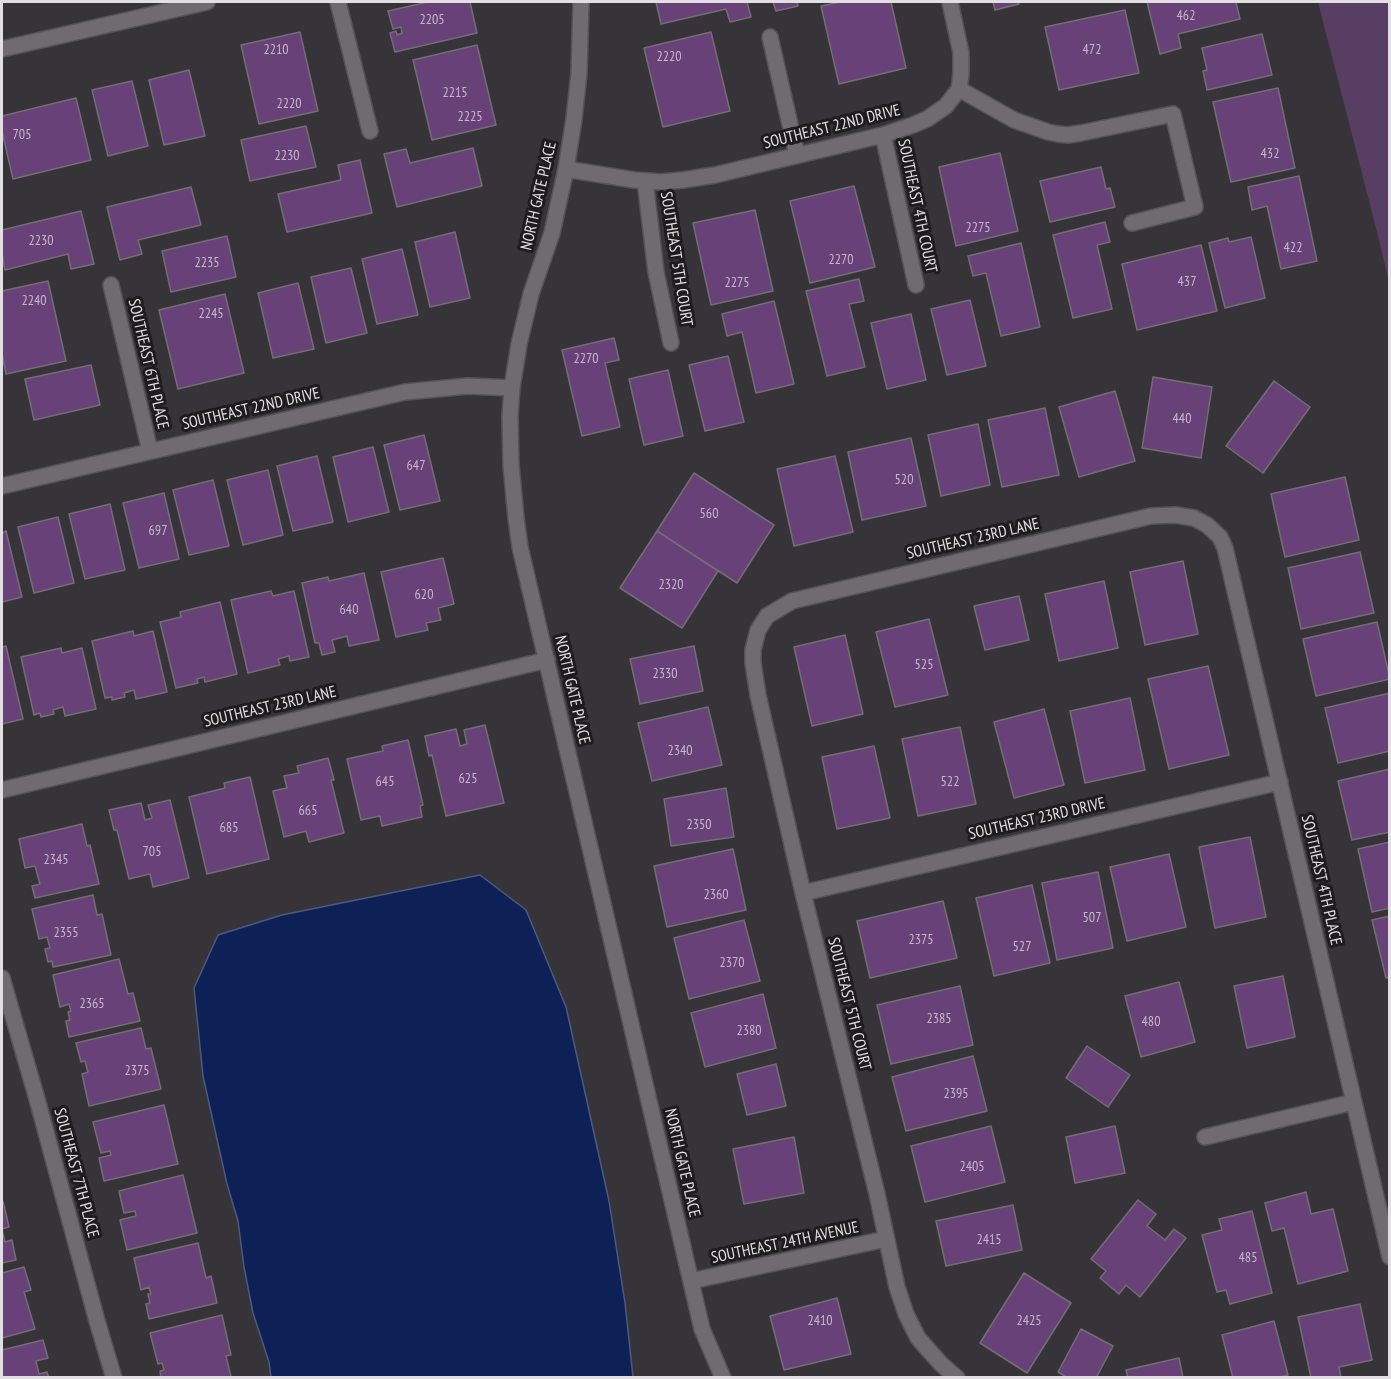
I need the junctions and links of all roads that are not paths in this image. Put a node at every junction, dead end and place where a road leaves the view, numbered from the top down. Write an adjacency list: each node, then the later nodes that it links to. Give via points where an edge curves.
1 (207, 2): 6 (street)
2 (338, 2): 8 (street)
3 (581, 2): 11 (street, NORTH GATE PLACE, via 579,73)
4 (950, 2): 7 (street, via 961,53)
5 (770, 37): 10 (street)
6 (2, 49)
7 (959, 89): 9 (street, SOUTHEAST 22ND DRIVE, via 946,106 927,119); 13 (street, via 1014,120 1058,134 1173,114 1195,207)
8 (370, 131)
9 (883, 135): 10 (street, SOUTHEAST 22ND DRIVE); 15 (street, SOUTHEAST 4TH COURT)
10 (797, 155): 12 (street, SOUTHEAST 22ND DRIVE, via 715,175)
11 (566, 169): 12 (street, SOUTHEAST 22ND DRIVE); 17 (street, NORTH GATE PLACE, via 552,232 531,294)
12 (645, 181): 16 (street, SOUTHEAST 5TH COURT, via 656,273)
13 (1132, 223)
14 (111, 285): 18 (street, SOUTHEAST 6TH PLACE)
15 (915, 285)
16 (671, 343)
17 (512, 388): 18 (street, SOUTHEAST 22ND DRIVE, via 450,387 405,392); 22 (street, NORTH GATE PLACE, via 511,465 516,518)
18 (150, 451): 19 (street, SOUTHEAST 22ND DRIVE)
19 (2, 486)
20 (1200, 520): 21 (street, SOUTHEAST 23RD LANE, via 1176,515 1129,520 792,601); 23 (street, SOUTHEAST 4TH PLACE, via 1220,537 1225,548)
21 (762, 622): 25 (street, SOUTHEAST 5TH COURT, via 753,663)
22 (547, 660): 24 (street, SOUTHEAST 23RD LANE); 31 (street, NORTH GATE PLACE)
23 (1280, 782): 25 (street, SOUTHEAST 23RD DRIVE); 27 (street, SOUTHEAST 4TH PLACE)
24 (2, 790)
25 (803, 893): 29 (street, SOUTHEAST 5TH COURT)
26 (2, 978): 32 (street, SOUTHEAST 7TH PLACE)
27 (1354, 1102): 28 (street); 30 (street, SOUTHEAST 4TH PLACE)
28 (1205, 1137)
29 (886, 1239): 31 (street, SOUTHEAST 24TH AVENUE); 34 (street, SOUTHEAST 5TH COURT, via 911,1326 928,1351)
30 (1389, 1257)
31 (691, 1281): 33 (street, NORTH GATE PLACE, via 702,1329)
32 (114, 1377)
33 (723, 1377)
34 (957, 1377)

